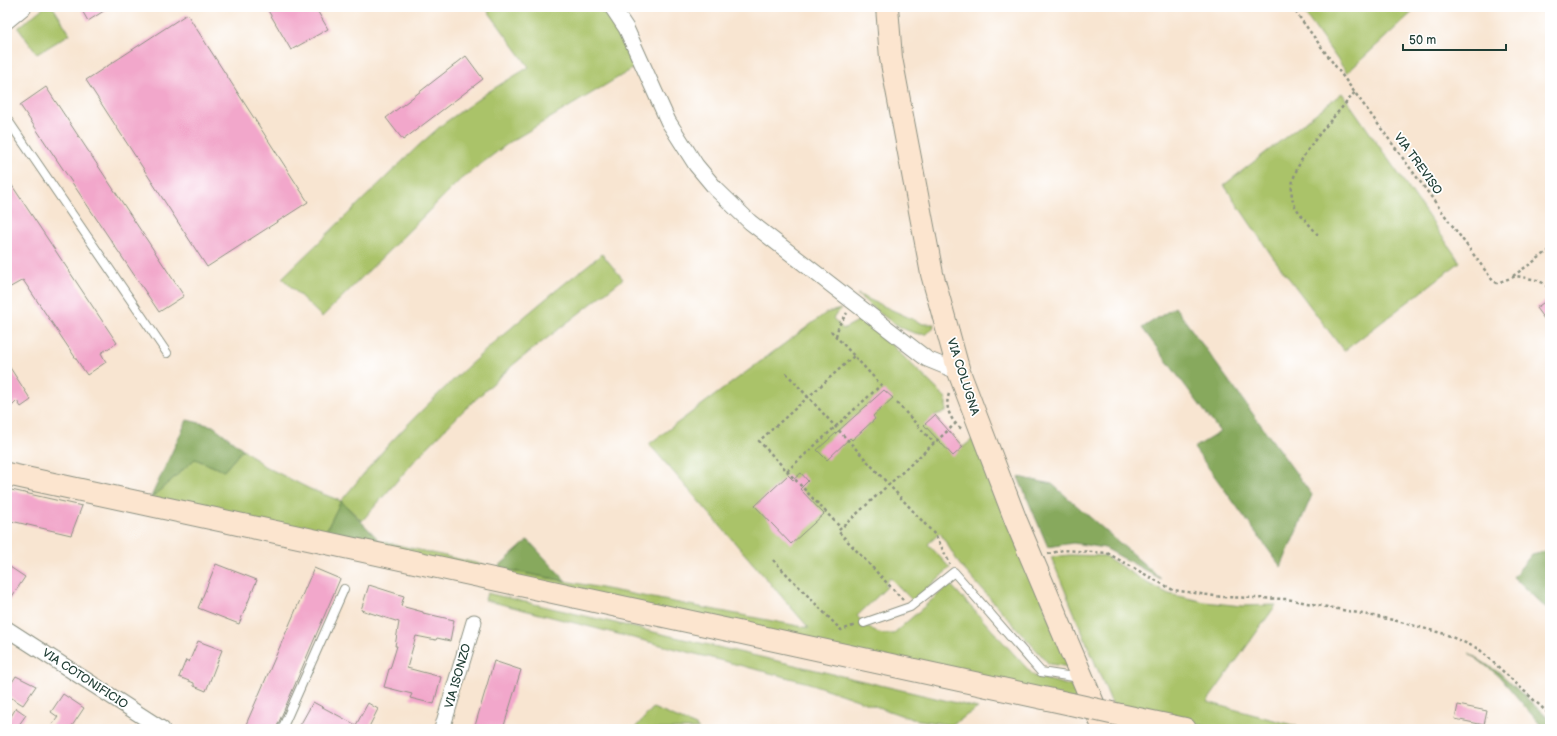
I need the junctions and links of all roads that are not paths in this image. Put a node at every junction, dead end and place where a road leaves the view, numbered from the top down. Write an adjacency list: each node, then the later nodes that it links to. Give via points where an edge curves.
1 (24, 7): 4 (street)
2 (612, 7): 7 (street, via 626,28 668,121 696,165 716,189 750,222 927,359)
3 (887, 7): 7 (main road, VIA COLUGNA, via 891,58 932,274)
4 (7, 21)
5 (7, 119): 6 (lane)
6 (167, 353)
7 (959, 372): 13 (main road, VIA COLUGNA, via 1032,560)
8 (7, 474): 14 (main road, bridge, via 1071,704)
9 (344, 589): 16 (lane)
10 (474, 622): 17 (street, VIA ISONZO)
11 (864, 623): 13 (lane, via 910,607 954,572 1042,672)
12 (7, 629): 15 (street, VIA COTONIFICIO)
13 (1082, 678): 14 (main road, VIA COLUGNA)
14 (1112, 722): 18 (main road)
15 (162, 729)
16 (282, 729)
17 (442, 729)
18 (1185, 729)

